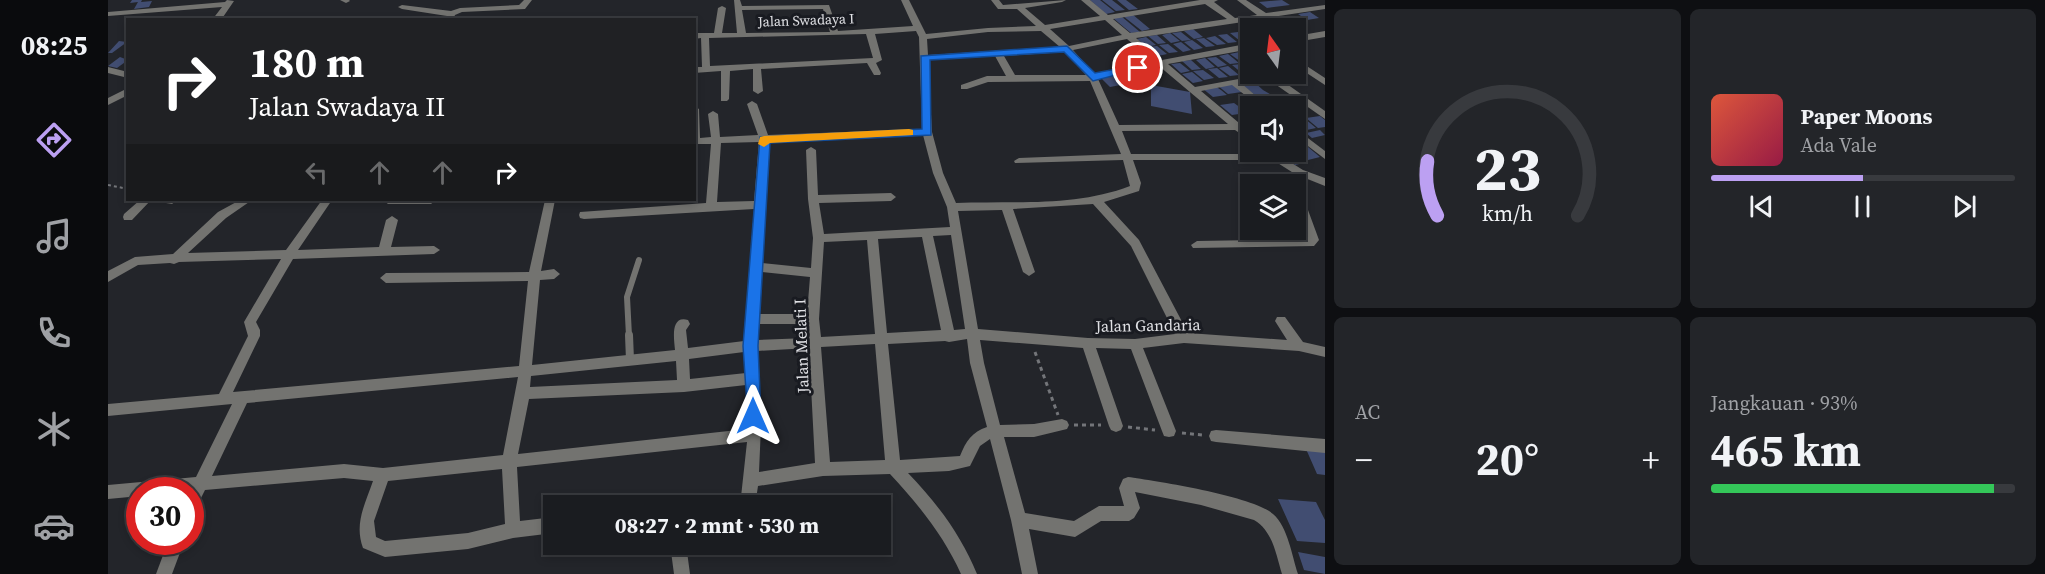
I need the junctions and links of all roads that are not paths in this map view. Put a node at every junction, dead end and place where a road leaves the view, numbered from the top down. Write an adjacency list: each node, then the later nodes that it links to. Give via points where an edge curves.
1 (528, 0): 16 (street, via 515,8 460,10)
2 (905, 0): 22 (street)
3 (995, 0): 12 (street, via 1000,7)
4 (1062, 0): 12 (street)
5 (1085, 0): 19 (street)
6 (1209, 0): 19 (street); 21 (street)
7 (1241, 0): 17 (street)
8 (229, 2): 15 (street); 18 (street)
9 (800, 3): 10 (street); 25 (street, via 828,9)
10 (738, 4): 30 (street)
11 (402, 7): 16 (street)
12 (1019, 7): 23 (street)
13 (1325, 7): 17 (street)
14 (722, 8): 27 (street)
15 (108, 14)
16 (450, 16)
17 (1263, 16): 20 (street); 21 (street)
18 (217, 18)
19 (1106, 18): 23 (street); 31 (street)
20 (1266, 18)
21 (1233, 20): 31 (street)
22 (918, 28): 24 (street, Jalan Swadaya I); 32 (street)
23 (1043, 28): 32 (street); 35 (street)
24 (870, 32): 25 (street, Jalan Swadaya I); 38 (street, via 878,57)
25 (835, 34): 30 (street, Jalan Swadaya I)
26 (1325, 34): 33 (street)
27 (718, 35): 29 (street, Jalan Swadaya I); 30 (street, Jalan Swadaya I)
28 (696, 36): 29 (street, Jalan Swadaya I)
29 (705, 36): 41 (street)
30 (742, 36)
31 (1130, 36): 35 (street); 39 (street)
32 (923, 37): 37 (street)
33 (1306, 37)
34 (1240, 48): 39 (street)
35 (1067, 49): 36 (street); 49 (street)
36 (998, 53): 37 (street); 48 (street)
37 (925, 58): 66 (street)
38 (871, 62): 40 (street); 46 (street)
39 (1160, 64): 49 (street); 55 (street)
40 (758, 68): 42 (street); 56 (street)
41 (706, 69): 42 (street); 44 (street)
42 (726, 69): 59 (street)
43 (108, 70): 47 (street)
44 (696, 70)
45 (1306, 71): 52 (street)
46 (877, 73)
47 (126, 74)
48 (1012, 78): 49 (street); 54 (street, via 987,79)
49 (1093, 78): 65 (street)
50 (1240, 81): 51 (street)
51 (1234, 82): 55 (street); 58 (street)
52 (1325, 82)
53 (1286, 84): 63 (street)
54 (964, 87)
55 (1192, 90): 64 (street)
56 (758, 91)
57 (126, 92): 60 (street)
58 (1252, 96)
59 (724, 99)
60 (108, 102)
61 (752, 104): 67 (street)
62 (712, 114): 70 (street)
63 (1325, 116)
64 (1239, 127): 65 (street)
65 (1116, 129): 74 (street)
66 (927, 132): 67 (street); 90 (street)
67 (764, 140): 70 (street); 88 (street)
68 (1306, 140): 73 (street)
69 (696, 141): 70 (street)
70 (716, 141): 87 (street)
71 (812, 150): 81 (street, Jalan Melati I)
72 (1240, 155): 74 (street)
73 (1325, 156)
74 (1127, 157): 75 (street); 82 (street, via 1135,188)
75 (1019, 161)
76 (1282, 162): 77 (street)
77 (1285, 164): 78 (street); 79 (street)
78 (1289, 174)
79 (1325, 182)
80 (891, 197): 81 (street)
81 (813, 199): 98 (street, Jalan Melati I)
82 (1096, 200): 89 (street); 118 (street, via 1135,243)
83 (145, 201): 92 (street)
84 (245, 201): 103 (street, via 222,215)
85 (326, 201): 102 (street)
86 (550, 201): 109 (street)
87 (711, 205): 88 (street); 91 (street, via 664,212)
88 (762, 205): 105 (street)
89 (1006, 206): 90 (street); 106 (street)
90 (952, 207): 95 (street)
91 (584, 215)
92 (128, 217)
93 (1306, 217): 99 (street, via 1312,232 1310,243)
94 (392, 219): 100 (street)
95 (954, 231): 96 (street); 116 (street)
96 (927, 234): 97 (street); 117 (street)
97 (872, 235): 98 (street); 119 (street)
98 (819, 238): 107 (street, Jalan Melati I)
99 (1197, 245)
100 (384, 250): 101 (street); 102 (street)
101 (434, 250)
102 (290, 253): 103 (street); 133 (street, via 250,322 254,336)
103 (173, 260): 110 (street, via 140,260)
104 (639, 260): 127 (lane, via 627,297)
105 (757, 267): 107 (street); 112 (street)
106 (1029, 272)
107 (816, 273): 113 (street, Jalan Melati I)
108 (554, 274): 109 (street)
109 (534, 276): 111 (street); 128 (street)
110 (108, 277)
111 (386, 278)
112 (752, 318): 113 (street); 123 (street)
113 (813, 318): 120 (street, Jalan Melati I)
114 (1281, 321): 124 (street)
115 (684, 324): 126 (street, via 680,329)
116 (972, 334): 117 (street, Jalan Gandaria); 121 (street, Jalan Gandaria); 137 (street)
117 (949, 337): 119 (street, Jalan Gandaria)
118 (1184, 338): 122 (street, Jalan Gandaria); 124 (street, Jalan Gandaria)
119 (881, 340): 120 (street, Jalan Gandaria); 143 (street)
120 (816, 342): 123 (street, Jalan Gandaria); 144 (street, Jalan Melati I)
121 (1088, 343): 122 (street, Jalan Gandaria); 136 (street)
122 (1135, 344): 138 (street)
123 (750, 346): 126 (street, Jalan Gandaria); 129 (street)
124 (1299, 346): 125 (street, Jalan Gandaria)
125 (1325, 352)
126 (680, 354): 127 (street, Jalan Gandaria); 130 (street)
127 (630, 361): 128 (street, Jalan Gandaria)
128 (524, 371): 131 (street); 132 (street, Jalan Gandaria)
129 (753, 378): 130 (street); 139 (street)
130 (684, 386): 131 (street)
131 (523, 393): 142 (street)
132 (243, 397): 133 (street, Jalan Gandaria); 146 (street)
133 (223, 399): 134 (street, Jalan Gandaria)
134 (108, 410)
135 (1062, 425): 137 (street, via 1024,431)
136 (1116, 426)
137 (996, 429): 143 (street, via 971,444 965,461 954,465); 152 (street)
138 (1169, 431)
139 (753, 435): 142 (street); 147 (street)
140 (1216, 436): 141 (street)
141 (1325, 446)
142 (509, 461): 145 (street); 154 (street)
143 (893, 466): 144 (street); 159 (street, via 940,520)
144 (823, 469): 147 (street)
145 (383, 475): 148 (street, via 344,471); 154 (street, via 366,521 369,542 385,549 468,541)
146 (202, 477)
147 (752, 480): 151 (street)
148 (204, 483)
149 (126, 490): 150 (street)
150 (108, 492)
151 (749, 495)
152 (1019, 520): 160 (street); 161 (street, via 1075,530 1099,514 1129,513 1132,508 1128,484 1183,493 1265,516 1275,530)
153 (543, 526): 154 (street)
154 (513, 530)
155 (171, 555): 157 (street)
156 (679, 555): 158 (street)
157 (164, 574)
158 (682, 574)
159 (969, 574)
160 (1030, 574)
161 (1290, 574)

